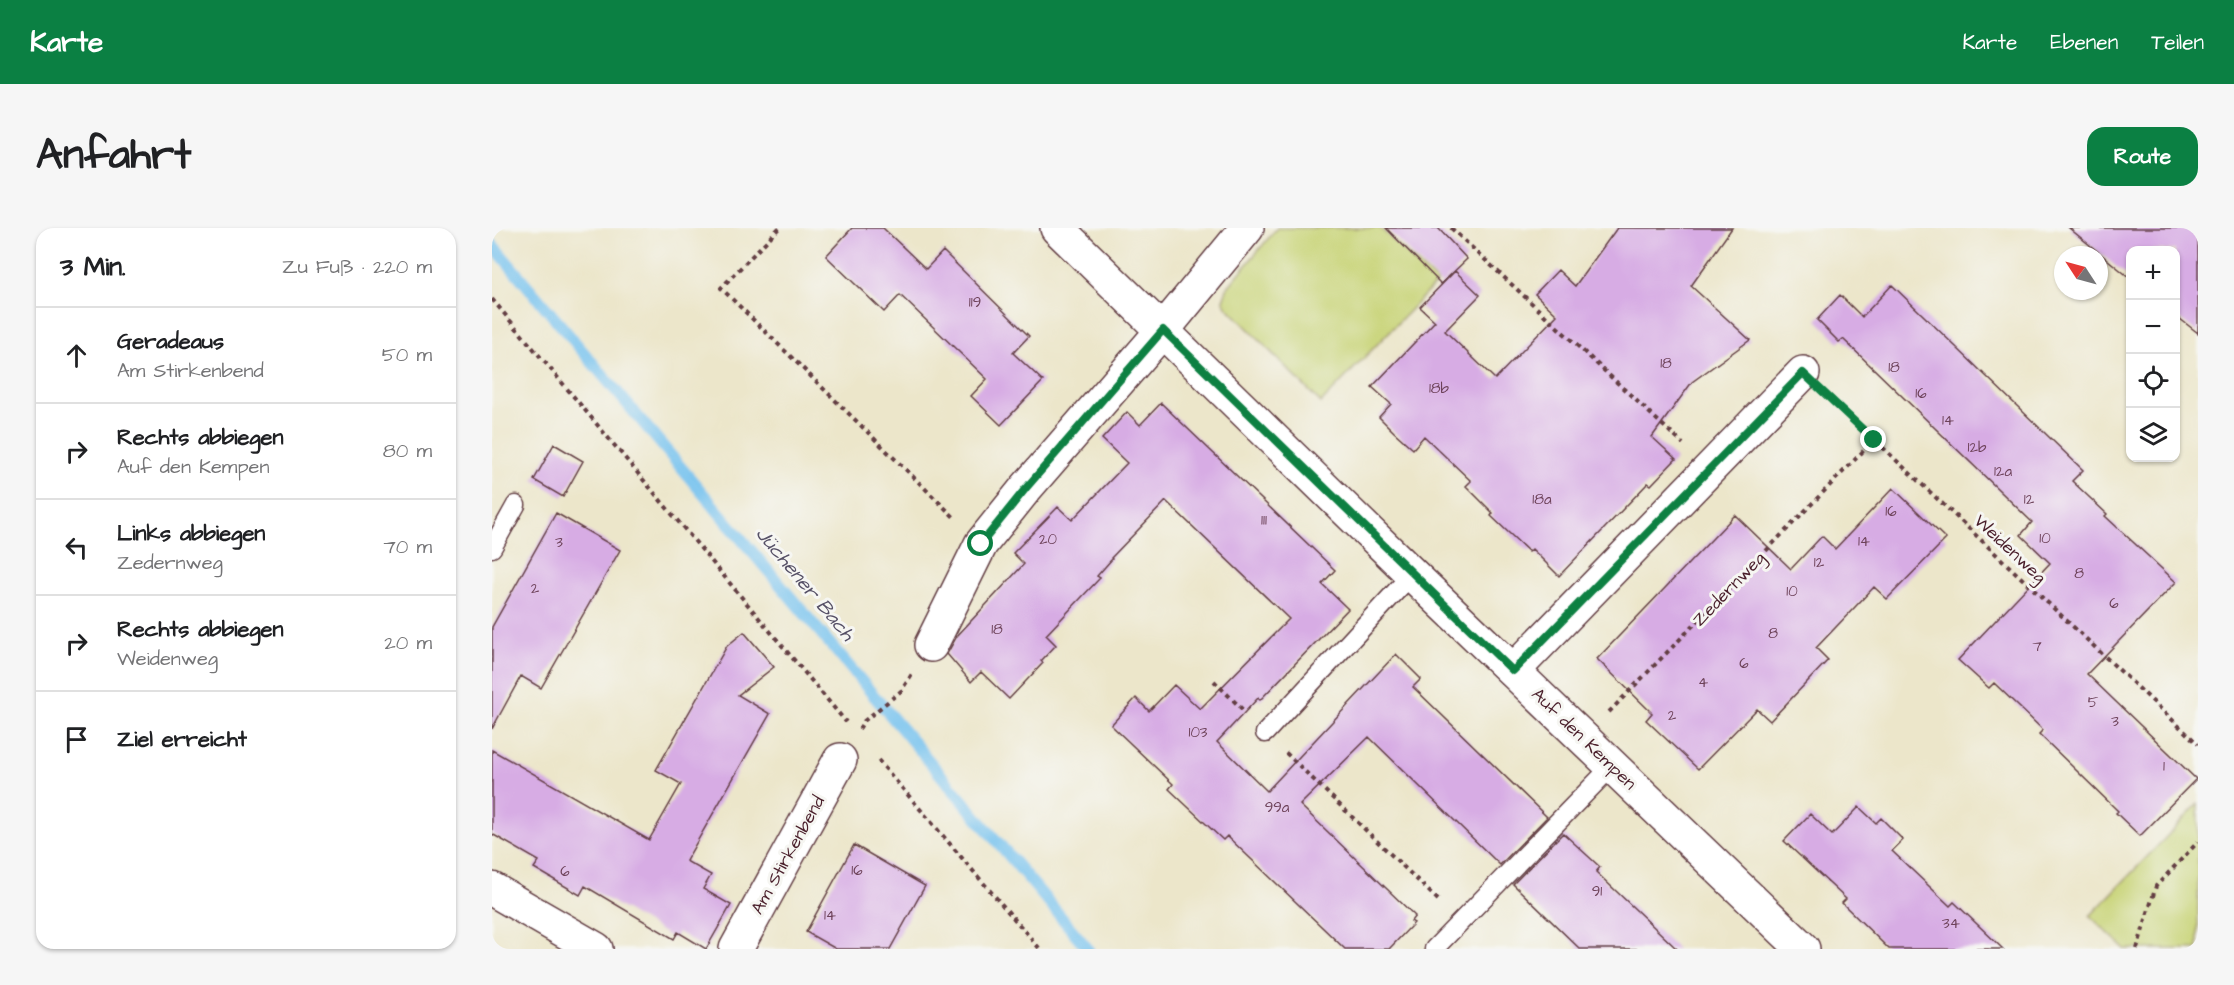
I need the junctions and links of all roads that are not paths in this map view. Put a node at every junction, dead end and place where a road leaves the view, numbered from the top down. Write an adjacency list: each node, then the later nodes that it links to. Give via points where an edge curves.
1 (1057, 228): 3 (street, Auf den Kempen)
2 (1247, 228): 3 (street)
3 (1163, 330): 7 (street, Auf den Kempen); 8 (street, via 981,544)
4 (1803, 373): 9 (street)
5 (516, 505): 6 (lane)
6 (492, 548)
7 (1412, 574): 9 (street, Auf den Kempen); 10 (lane)
8 (930, 645)
9 (1513, 671): 12 (street, Auf den Kempen)
10 (1265, 733)
11 (840, 760): 16 (street, Am Stirkenbend)
12 (1612, 766): 14 (street, Auf den Kempen); 17 (lane)
13 (492, 889): 15 (street)
14 (1782, 942)
15 (596, 949)
16 (736, 949)
17 (1434, 949)

